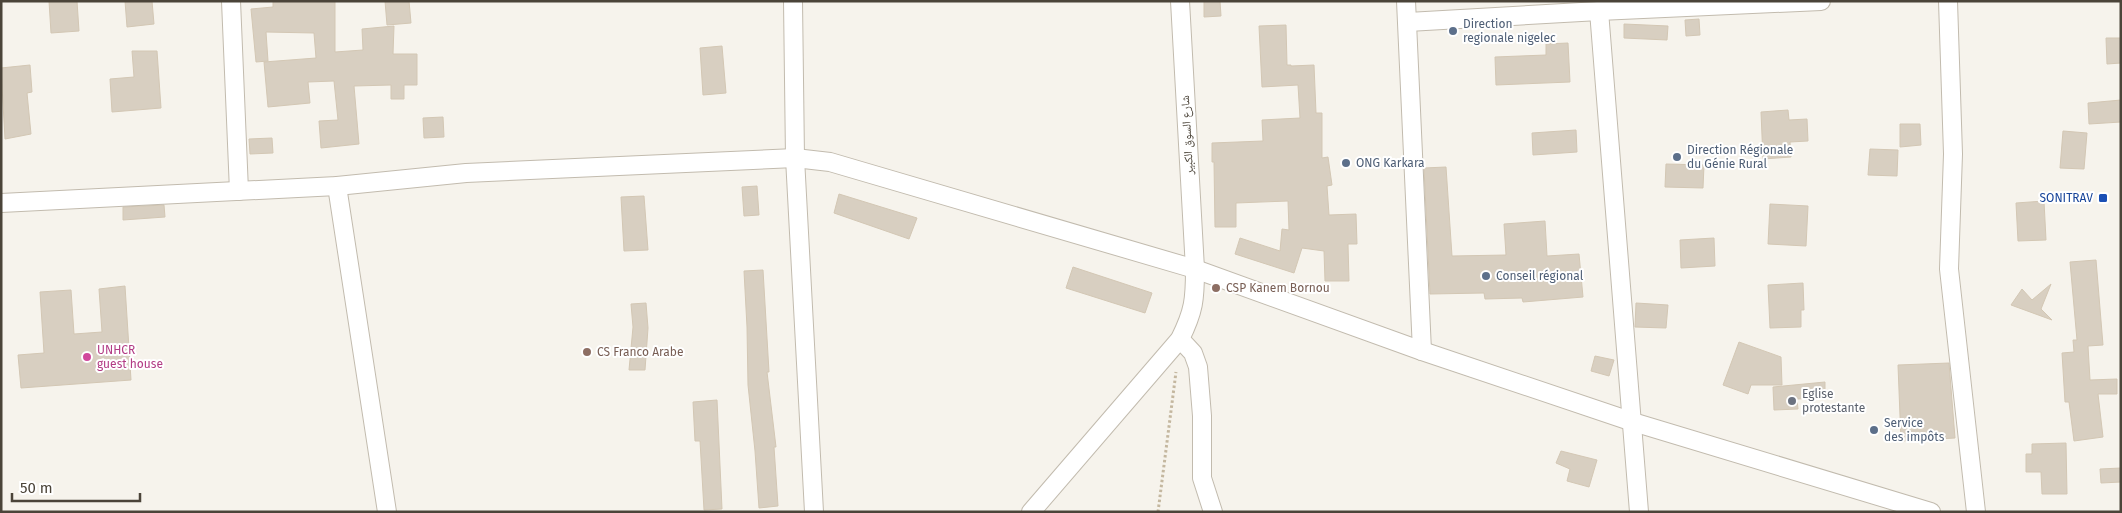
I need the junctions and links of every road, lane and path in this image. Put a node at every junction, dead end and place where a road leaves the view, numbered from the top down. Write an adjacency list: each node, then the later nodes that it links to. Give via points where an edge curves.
1 (231, 1): 12 (street)
2 (792, 1): 10 (street)
3 (1180, 1): 14 (street, شارع السوق الكبير)
4 (1406, 1): 9 (street)
5 (1821, 1): 7 (street)
6 (1948, 1): 26 (street, via 1953,154 1949,269)
7 (1715, 4): 8 (street)
8 (1599, 11): 9 (street); 18 (street)
9 (1408, 22): 16 (street)
10 (795, 158): 11 (street, via 466,172); 14 (street, via 830,162); 20 (street)
11 (337, 186): 12 (street); 19 (street)
12 (239, 191): 13 (street)
13 (1, 203)
14 (1195, 269): 15 (street, شارع السوق الكبير, via 1191,316); 16 (street)
15 (1180, 339): 21 (street, شارع السوق الكبير); 23 (street, via 1193,353 1198,367 1202,478)
16 (1422, 351): 18 (street)
17 (1176, 367): 22 (path)
18 (1633, 422): 24 (street); 25 (street)
19 (387, 512)
20 (814, 512)
21 (1031, 512)
22 (1158, 512)
23 (1213, 512)
24 (1639, 512)
25 (1931, 512)
26 (1976, 512)

